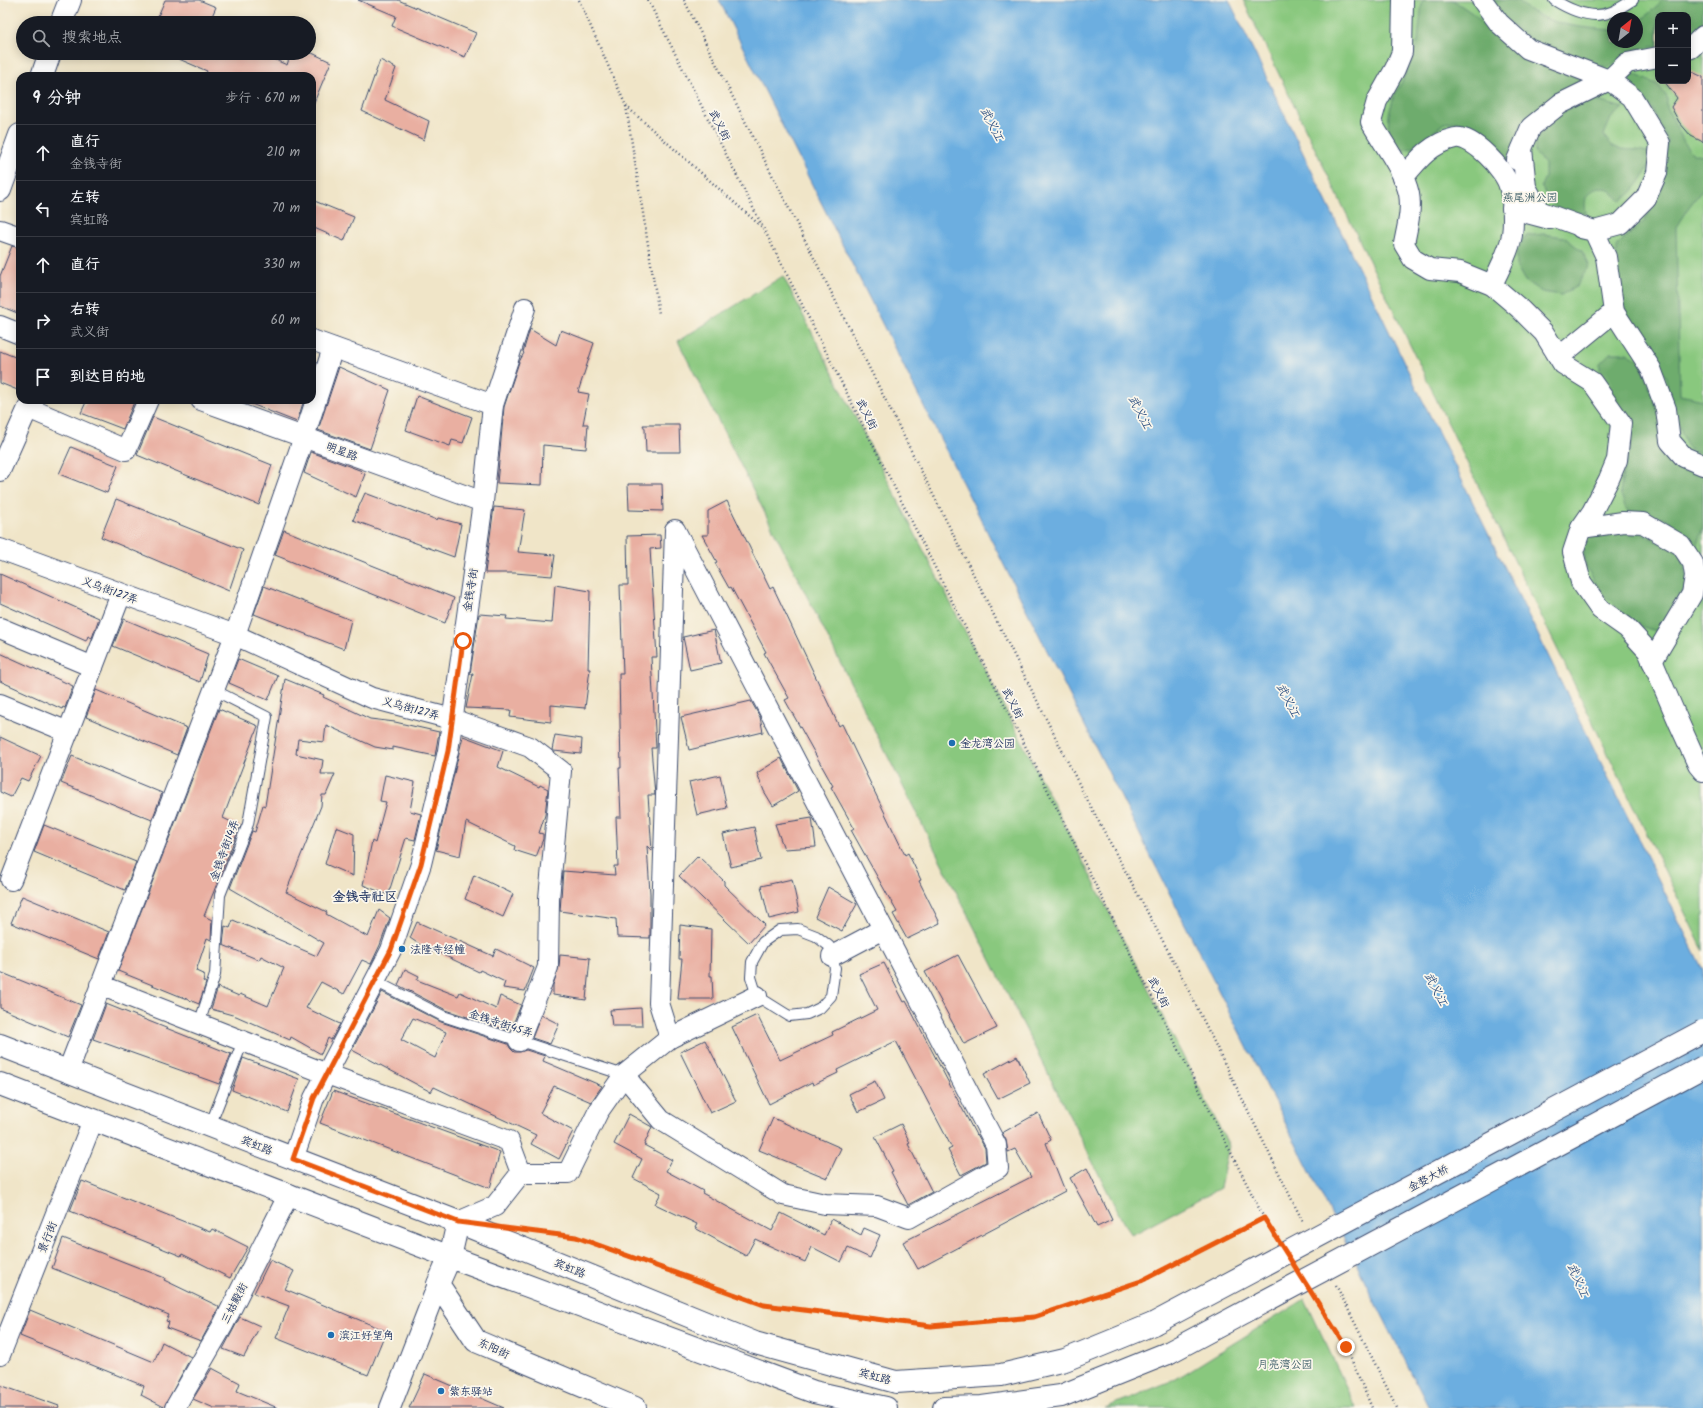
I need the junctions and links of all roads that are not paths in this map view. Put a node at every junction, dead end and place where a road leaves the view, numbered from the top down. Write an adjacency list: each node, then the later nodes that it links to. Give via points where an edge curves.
1 (70, 0): 6 (main road)
2 (1403, 0): 15 (street, via 1402,52 1377,101 1371,122)
3 (1482, 0): 12 (street, via 1499,23 1528,49)
4 (1554, 0): 5 (lane, via 1588,15 1610,13)
5 (1633, 0)
6 (64, 16)
7 (1703, 36): 8 (street)
8 (1691, 48)
9 (1655, 58): 12 (street, via 1627,63)
10 (48, 60): 11 (main road)
11 (43, 72)
12 (1610, 80): 14 (street, via 1560,104 1537,122 1531,127); 20 (street, via 1632,98 1660,143 1657,173 1646,198 1620,224)
13 (16, 147): 17 (main road)
14 (1522, 149): 16 (street); 20 (street, via 1526,187 1539,211)
15 (1403, 178): 16 (street, via 1433,146 1456,138 1475,145 1498,166); 22 (street, via 1409,195 1409,221 1404,244 1413,260 1430,269 1460,272)
16 (1509, 185): 18 (street)
17 (0, 190)
18 (1512, 209): 20 (street); 22 (street, via 1512,234 1506,256)
19 (0, 230): 21 (street)
20 (1594, 231): 24 (street, via 1606,257)
21 (16, 236)
22 (1492, 286): 29 (street, via 1544,333)
23 (525, 308): 34 (street, 金钱寺街)
24 (1614, 312): 29 (street); 36 (street, via 1651,369 1666,409 1670,441 1684,456)
25 (0, 326): 26 (street)
26 (16, 332)
27 (316, 342): 28 (street)
28 (333, 348): 30 (street); 34 (street)
29 (1559, 357): 39 (street, via 1564,364 1592,382 1621,423 1617,460 1592,512)
30 (316, 400)
31 (146, 404): 37 (street, via 126,450 28,408)
32 (212, 404): 35 (street, 明星路)
33 (315, 404): 35 (street)
34 (493, 405): 38 (street, 金钱寺街)
35 (304, 437): 38 (street, 明星路); 43 (street)
36 (1703, 465)
37 (0, 472)
38 (483, 502): 48 (street, 金钱寺街)
39 (1581, 528): 44 (street, via 1573,552 1581,582 1600,609 1627,628 1648,651); 44 (street, via 1624,522 1643,523 1681,545 1693,563 1695,576 1692,594)
40 (0, 549): 41 (street, 义乌街127弄)
41 (121, 594): 43 (street, 义乌街127弄); 45 (street)
42 (0, 628): 45 (street)
43 (235, 635): 46 (street); 48 (street, 义乌街127弄, via 372,698)
44 (1652, 661): 50 (street, via 1698,765)
45 (93, 667): 49 (street)
46 (214, 690): 55 (street); 57 (lane, 金钱寺街14弄, via 267,717 248,824 220,895 215,975)
47 (0, 704): 49 (street)
48 (452, 719): 54 (street, 金钱寺街, via 448,751 421,864 391,950); 61 (street, 义乌街127弄, via 530,747 561,771 549,898 548,967)
49 (68, 732): 51 (street)
50 (1703, 771)
51 (11, 880)
52 (883, 929): 53 (street); 59 (street, via 675,530 659,1002); 66 (street, via 996,1145 998,1168 909,1218 877,1206 825,1204 783,1195 661,1120)
53 (832, 956): 56 (lane, via 835,968 831,996 820,1008 807,1014 789,1016); 56 (lane, via 829,946 816,936 798,929 780,930 763,942 752,962 751,977)
54 (375, 981): 61 (lane, 金钱寺街45弄, via 443,1016); 65 (street, 金钱寺街)
55 (100, 986): 57 (street); 64 (street)
56 (757, 996): 59 (street)
57 (199, 1024): 60 (street)
58 (1703, 1031): 76 (main road, 金婺大桥, bridge)
59 (670, 1038): 66 (street)
60 (243, 1041): 65 (street); 69 (lane)
61 (519, 1041): 66 (lane, 金钱寺街45弄)
62 (0, 1045): 64 (main road, 宾虹路)
63 (1703, 1067): 82 (main road, bridge, via 1168,1353 1061,1396 982,1407)
64 (68, 1071): 69 (main road, 宾虹路)
65 (327, 1074): 70 (street, 金钱寺街, via 314,1098); 71 (street, via 509,1141)
66 (624, 1076): 71 (street, via 598,1112 568,1173)
67 (0, 1084): 68 (main road)
68 (94, 1120): 72 (main road); 77 (street, 景行街)
69 (210, 1126): 70 (main road, 宾虹路)
70 (293, 1159): 73 (main road, 宾虹路)
71 (521, 1173): 73 (street, via 495,1206)
72 (289, 1194): 74 (main road); 78 (street, 三姑殿街, via 223,1325)
73 (458, 1222): 74 (main road); 76 (main road, 宾虹路, via 755,1343 896,1382 1001,1375 1065,1360)
74 (450, 1257): 75 (main road); 81 (main road, via 814,1392)
75 (438, 1284): 79 (street); 80 (main road, 东阳街, via 476,1341)
76 (1153, 1324)
77 (0, 1355)
78 (175, 1408)
79 (390, 1408)
80 (635, 1408)
81 (886, 1408)
82 (944, 1408)

